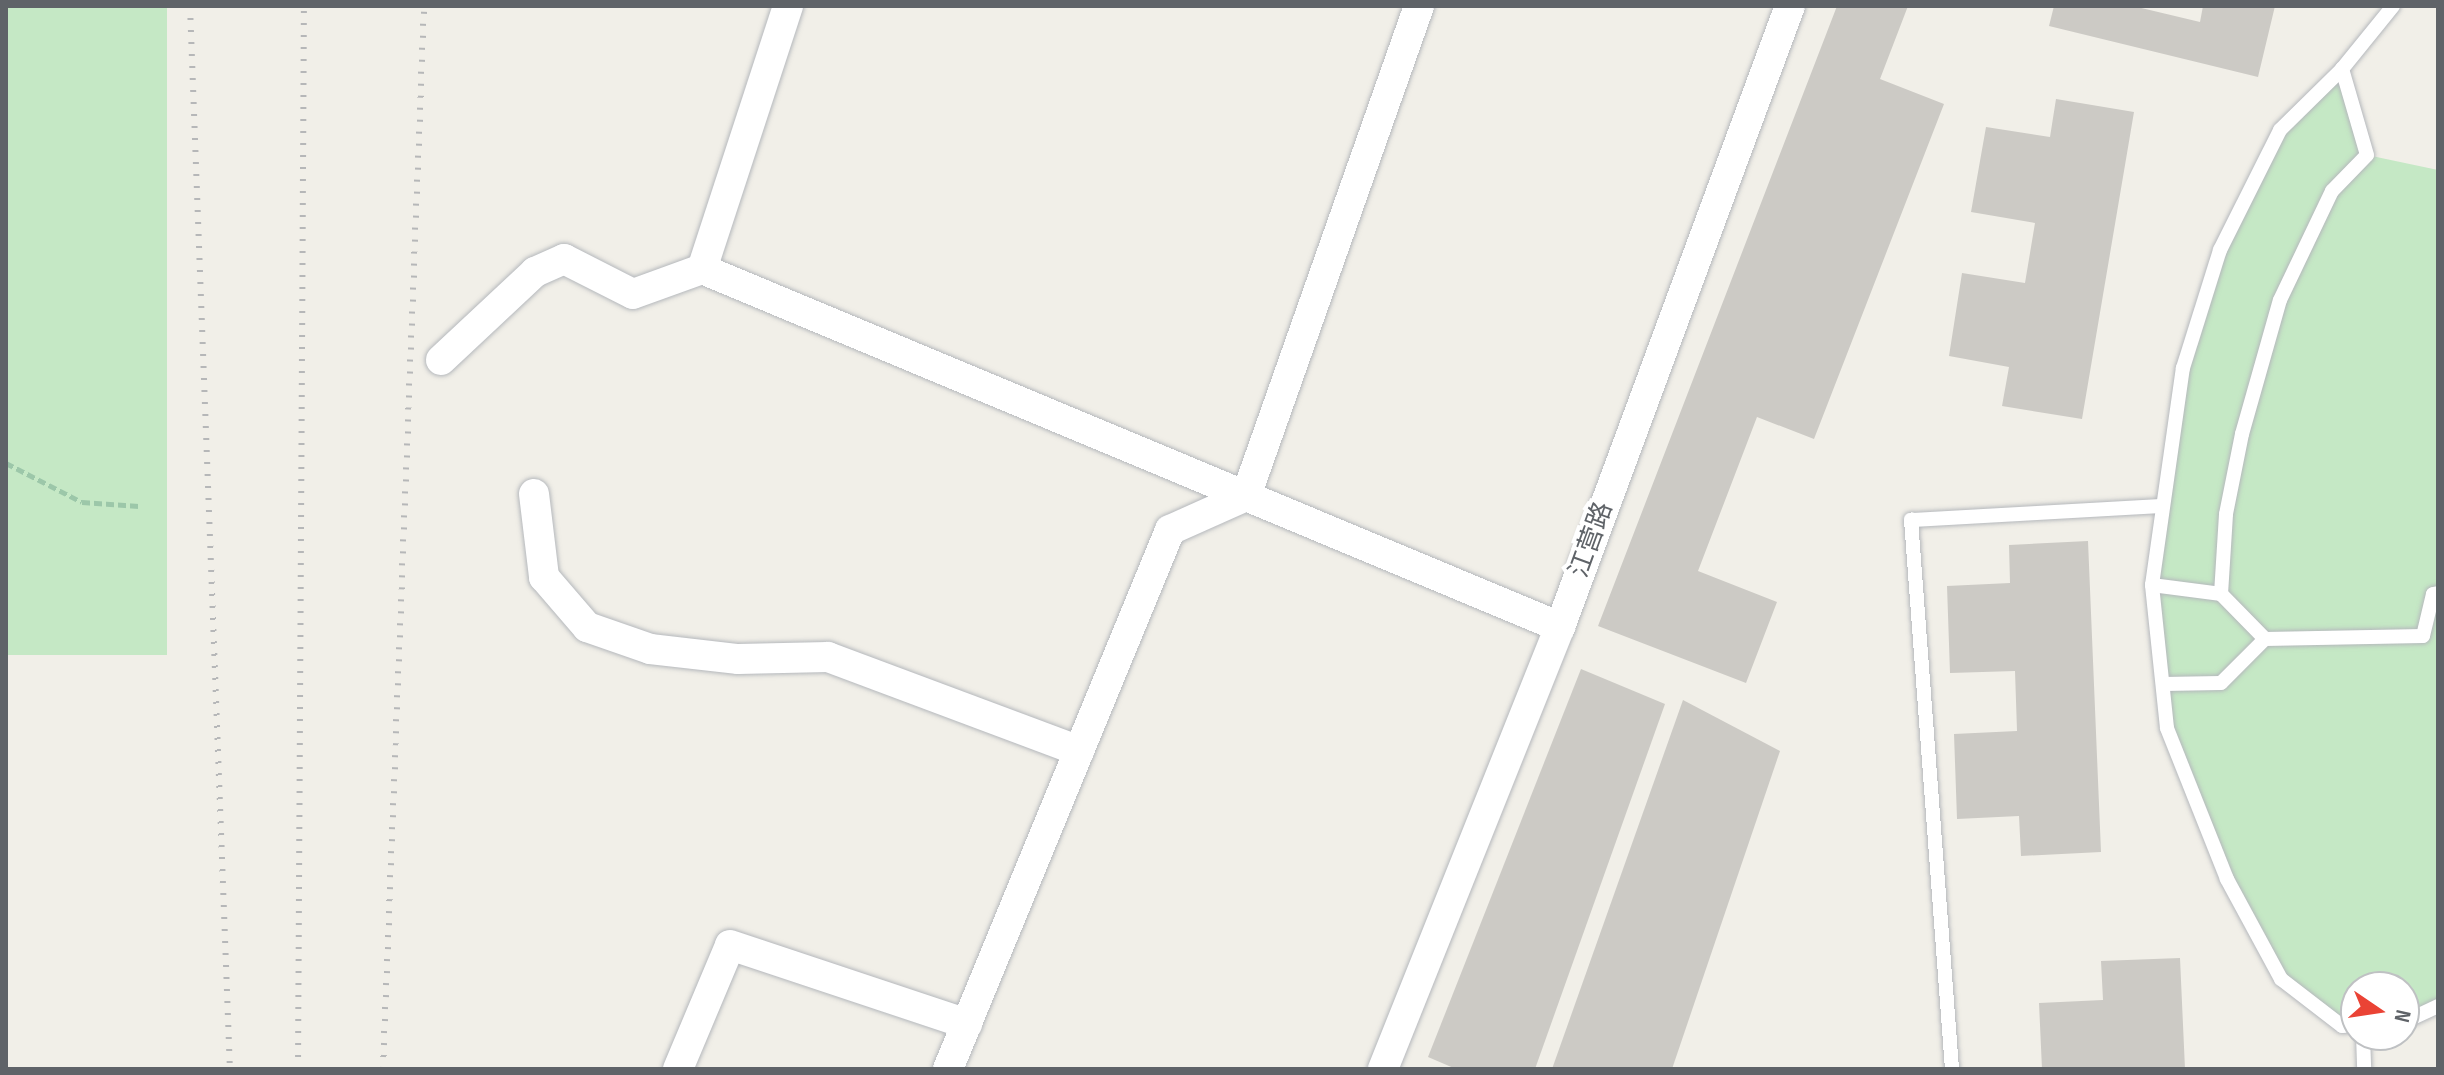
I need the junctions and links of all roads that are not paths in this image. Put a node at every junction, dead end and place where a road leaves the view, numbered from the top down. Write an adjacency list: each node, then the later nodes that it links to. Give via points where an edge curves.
1 (788, 6): 6 (street)
2 (1419, 6): 9 (street)
3 (1790, 6): 14 (street, 江营路)
4 (2393, 6): 5 (lane)
5 (2342, 69): 10 (lane, via 2280,130 2220,250 2183,368); 13 (lane, via 2367,155 2332,191 2280,300 2236,460)
6 (702, 269): 7 (street, via 633,294 564,259 535,272); 9 (street)
7 (441, 360)
8 (534, 494): 17 (street, via 544,577 587,627 650,649 738,659 828,657)
9 (1246, 496): 14 (street); 17 (street, via 1170,530)
10 (2163, 506): 11 (lane); 23 (lane, via 1911,520)
11 (2152, 585): 13 (lane); 16 (lane)
12 (2438, 593): 15 (lane, via 2433,594 2423,636)
13 (2221, 594): 15 (lane)
14 (1560, 627): 22 (street, 江营路)
15 (2265, 639): 16 (lane, via 2221,683)
16 (2163, 684): 19 (lane, via 2167,728 2227,879 2281,979)
17 (1079, 751): 18 (street)
18 (967, 1024): 20 (street, via 730,945); 21 (street)
19 (2340, 1024)
20 (678, 1069)
21 (948, 1069)
22 (1383, 1069)
23 (1952, 1069)

